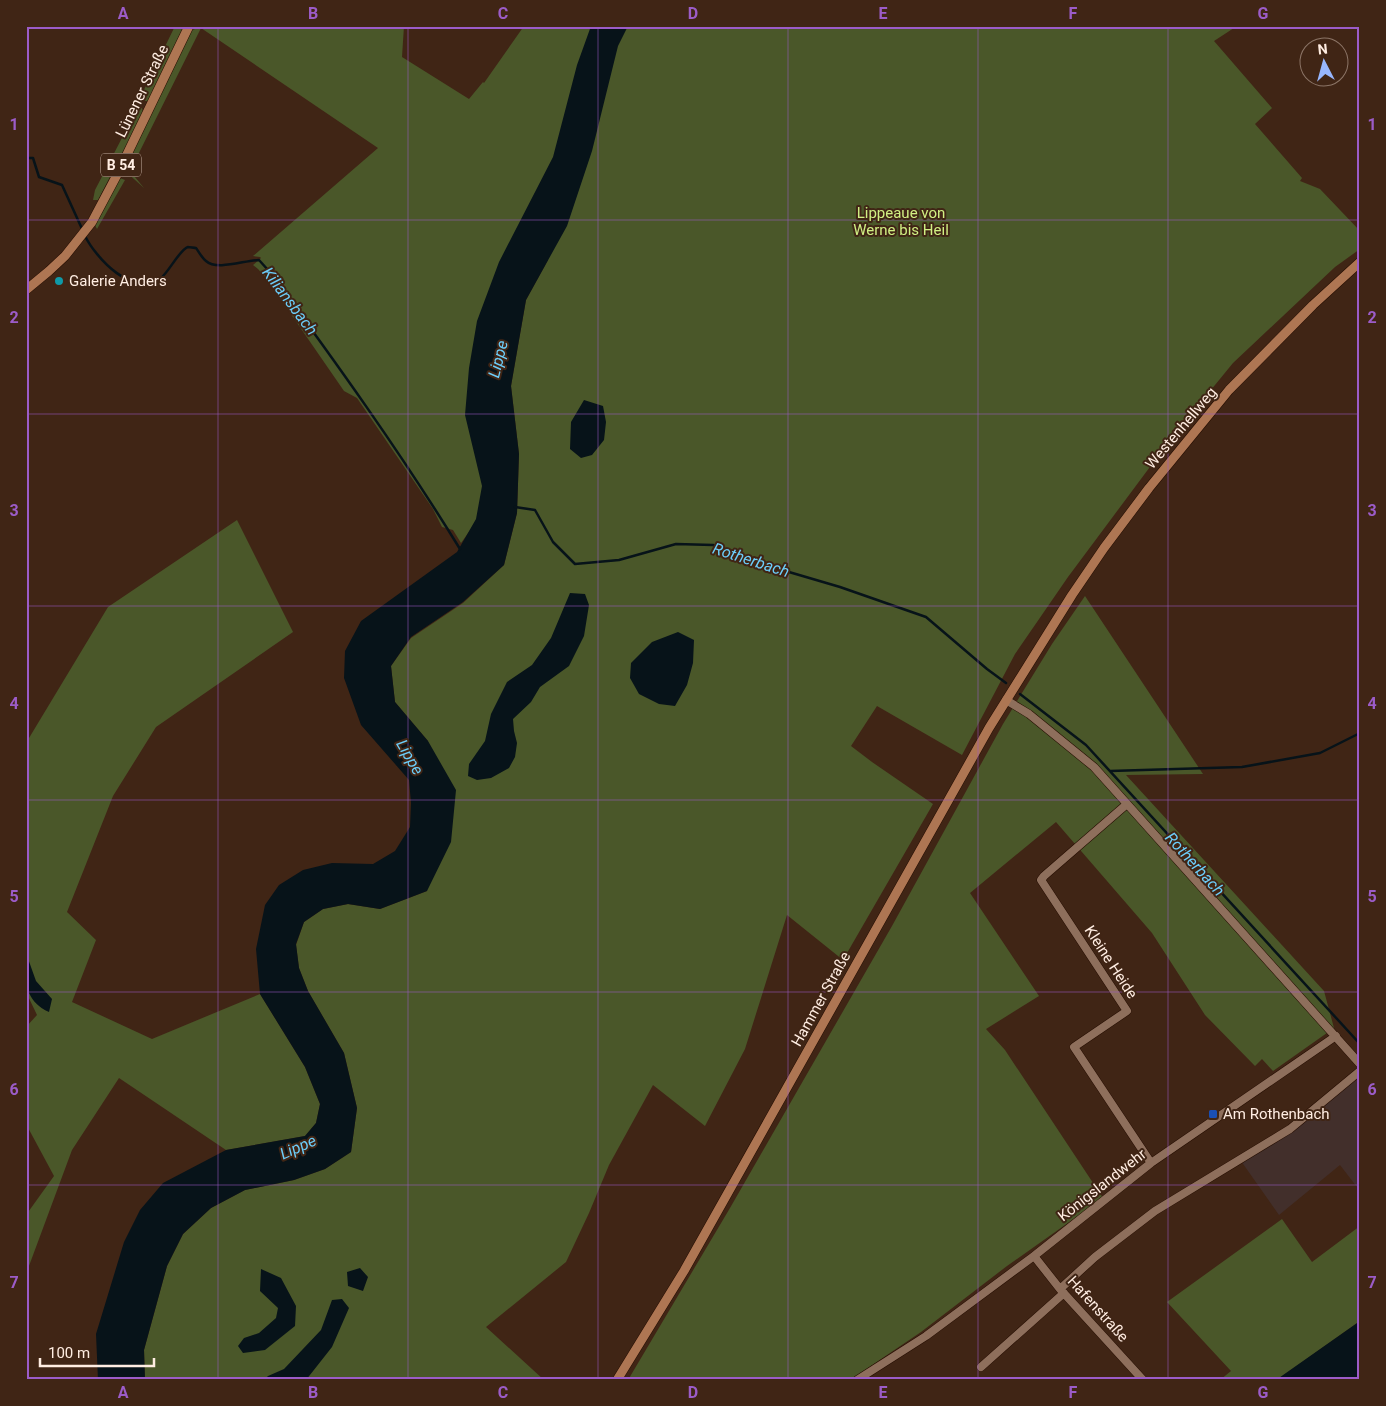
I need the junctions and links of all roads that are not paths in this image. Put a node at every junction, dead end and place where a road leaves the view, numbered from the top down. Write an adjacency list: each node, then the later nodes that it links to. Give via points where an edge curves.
1 (189, 26): 3 (main road, Lünener Straße / B 54, via 92,222 65,256)
2 (1360, 262): 4 (main road, Westenhellweg, via 1229,390 1104,548)
3 (26, 290)
4 (1048, 632): 5 (main road, Hammer Straße)
5 (1006, 700): 6 (street, via 1082,756); 14 (main road, Hammer Straße, via 684,1271)
6 (1127, 804): 7 (street); 10 (street, Kleine Heide, via 1041,880 1127,1011 1074,1047)
7 (1336, 1036): 8 (street); 10 (street, Königslandwehr)
8 (1360, 1064)
9 (1360, 1071): 12 (street, via 1290,1128 1155,1211 1095,1257)
10 (1151, 1163): 11 (street, Königslandwehr)
11 (1034, 1256): 12 (street, Hafenstraße); 15 (street, Königslandwehr, via 926,1336)
12 (1062, 1291): 13 (street); 16 (street, Hafenstraße)
13 (981, 1367)
14 (617, 1380)
15 (857, 1380)
16 (1143, 1380)

